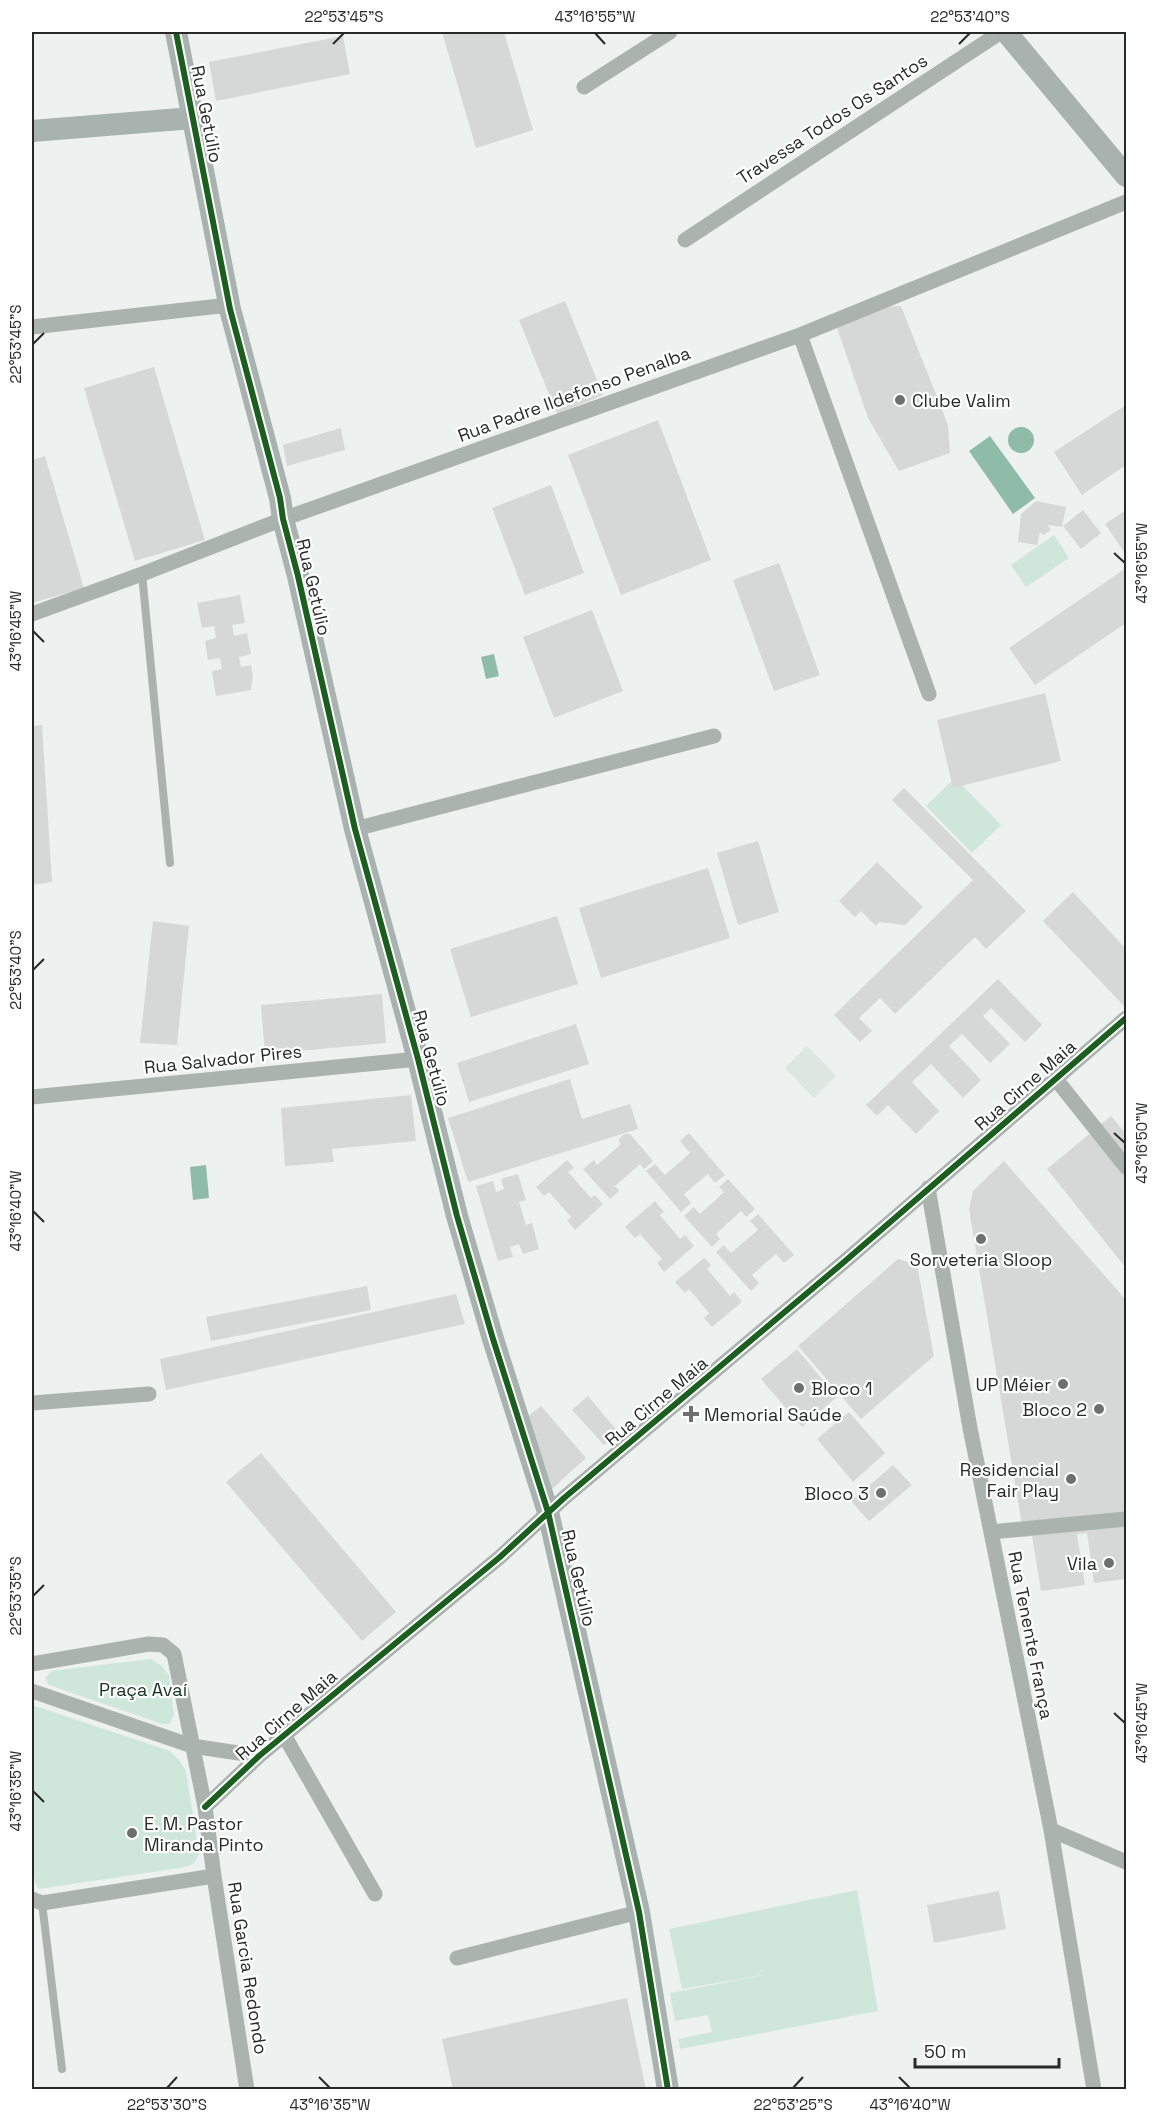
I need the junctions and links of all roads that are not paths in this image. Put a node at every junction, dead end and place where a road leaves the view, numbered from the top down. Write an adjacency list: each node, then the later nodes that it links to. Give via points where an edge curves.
1 (176, 32): 6 (street, Rua Getúlio)
2 (670, 32): 5 (street)
3 (1000, 32): 10 (street, Travessa Todos Os Santos)
4 (1006, 32): 8 (street)
5 (584, 87)
6 (193, 118): 7 (street); 11 (street, Rua Getúlio)
7 (32, 131)
8 (1126, 177)
9 (1126, 202): 13 (street, Rua Padre Ildefonso Penalba)
10 (685, 240)
11 (230, 309): 12 (street, via 220,306); 14 (street, Rua Getúlio, via 280,498)
12 (32, 327)
13 (800, 335): 14 (street, Rua Padre Ildefonso Penalba); 17 (street)
14 (282, 519): 15 (street, Rua Padre Ildefonso Penalba); 19 (street, Rua Getúlio)
15 (142, 574): 16 (street, Rua Padre Ildefonso Penalba); 20 (lane)
16 (32, 614)
17 (929, 694)
18 (714, 736): 19 (street)
19 (355, 829): 22 (street, Rua Getúlio)
20 (170, 863)
21 (1126, 1020): 23 (street, Rua Cirne Maia)
22 (418, 1059): 24 (street, Rua Salvador Pires); 29 (street, Rua Getúlio, via 460,1227)
23 (1055, 1078): 25 (street); 26 (street, Rua Cirne Maia)
24 (32, 1097)
25 (1126, 1167)
26 (928, 1188): 29 (street, Rua Cirne Maia); 31 (street, Rua Tenente França)
27 (150, 1394): 28 (street)
28 (32, 1403)
29 (548, 1512): 34 (street, Rua Cirne Maia, via 500,1557); 43 (street, Rua Getúlio)
30 (1126, 1519): 31 (street)
31 (991, 1532): 38 (street, Rua Tenente França)
32 (32, 1664): 35 (street, via 149,1644 168,1648 178,1669)
33 (32, 1691): 35 (street)
34 (284, 1736): 36 (street, Rua Cirne Maia); 41 (street)
35 (192, 1746): 36 (street); 37 (street, Rua Garcia Redondo)
36 (259, 1756): 37 (street, Rua Cirne Maia)
37 (205, 1807): 40 (street, Rua Garcia Redondo)
38 (1051, 1830): 39 (street); 48 (street, Rua Tenente França)
39 (1126, 1862)
40 (214, 1876): 42 (street); 46 (street, Rua Garcia Redondo)
41 (375, 1894)
42 (37, 1901): 45 (lane)
43 (639, 1911): 44 (street); 47 (street, Rua Getúlio)
44 (457, 1958)
45 (62, 2069)
46 (247, 2090)
47 (668, 2090)
48 (1094, 2090)

